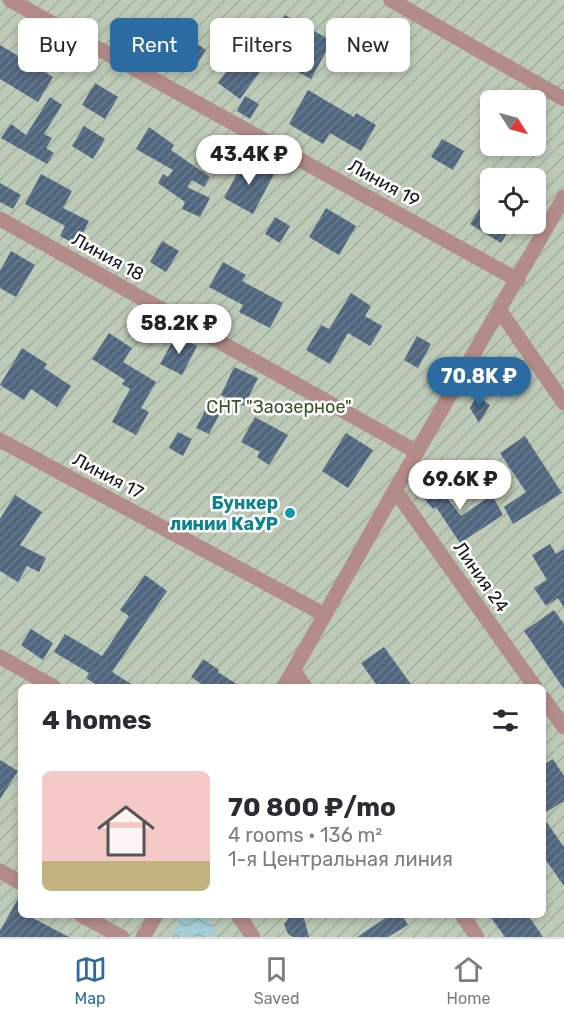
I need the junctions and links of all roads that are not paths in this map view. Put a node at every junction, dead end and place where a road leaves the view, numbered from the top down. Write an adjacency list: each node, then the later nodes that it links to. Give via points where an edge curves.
1 (10, 0): 6 (street, Линия 19)
2 (391, 0): 3 (street)
3 (564, 99)
4 (564, 197): 6 (street)
5 (0, 219): 10 (street, Линия 18)
6 (518, 280): 7 (street)
7 (500, 311): 8 (street); 10 (street)
8 (564, 403)
9 (0, 440): 12 (street, Линия 17)
10 (417, 452): 11 (street)
11 (395, 490): 12 (street); 18 (street, Линия 24)
12 (326, 615): 14 (street)
13 (0, 657): 15 (street)
14 (294, 671): 16 (street); 17 (street)
15 (49, 684)
16 (286, 684)
17 (303, 684)
18 (533, 684)
19 (546, 702): 20 (street)
20 (564, 727)
21 (0, 871): 22 (street)
22 (18, 881)
23 (87, 918): 27 (street)
24 (154, 918): 28 (street)
25 (240, 918): 29 (street)
26 (464, 918): 30 (street)
27 (122, 937)
28 (143, 937)
29 (254, 937)
30 (477, 937)

